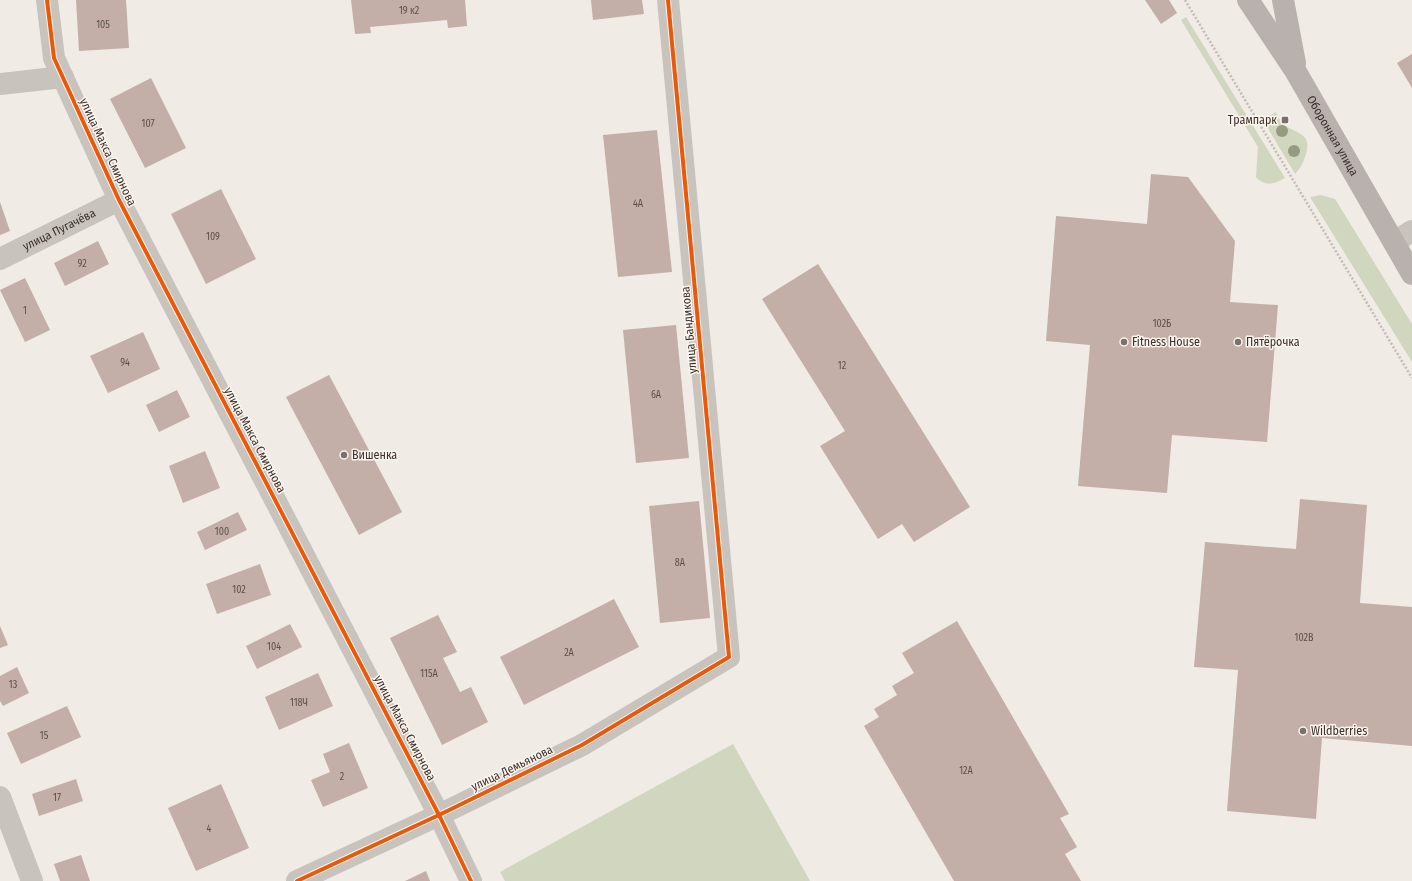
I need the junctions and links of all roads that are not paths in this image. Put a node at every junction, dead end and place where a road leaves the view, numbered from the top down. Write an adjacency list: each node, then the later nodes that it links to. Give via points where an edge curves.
1 (47, 0): 6 (street, улица Макса Смирнова, via 54,58)
2 (668, 0): 13 (street, улица Бандикова)
3 (1248, 0): 5 (main road, Оборонная улица)
4 (1283, 0): 5 (main road)
5 (1296, 72): 10 (main road, Оборонная улица)
6 (63, 77): 7 (street); 8 (street, улица Макса Смирнова)
7 (0, 84)
8 (119, 200): 11 (street, улица Пугачёва); 15 (street, улица Макса Смирнова)
9 (1412, 231): 10 (street)
10 (1394, 242): 12 (main road, Оборонная улица)
11 (0, 259)
12 (1412, 274)
13 (729, 657): 15 (street, улица Демьянова, via 582,745)
14 (0, 797): 16 (street)
15 (439, 815): 17 (street, улица Демьянова); 18 (street, улица Макса Смирнова)
16 (32, 881)
17 (297, 881)
18 (471, 881)

